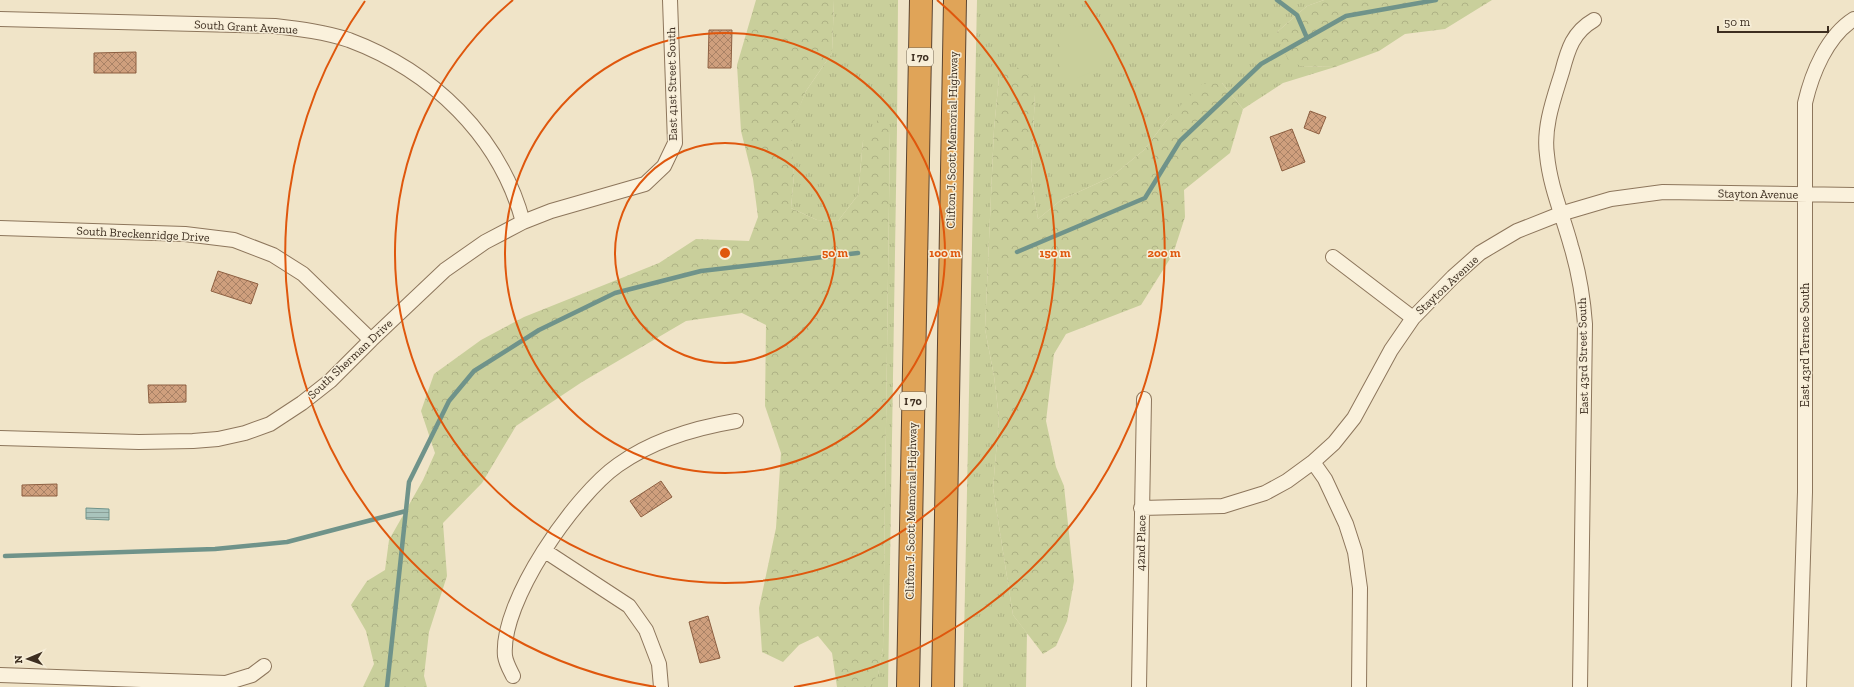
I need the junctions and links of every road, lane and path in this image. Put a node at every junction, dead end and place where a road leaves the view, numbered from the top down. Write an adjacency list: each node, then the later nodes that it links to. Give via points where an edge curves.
1 (670, 0): 7 (street, East 41st Street South, via 675,143)
2 (921, 0): 26 (highway, Clifton J. Scott Memorial Highway / I 70)
3 (955, 0): 27 (highway, Clifton J. Scott Memorial Highway)
4 (0, 18): 11 (street, South Grant Avenue, via 275,26 349,40 409,69 464,115 485,140 503,168 517,198)
5 (1854, 19): 8 (street, East 43rd Terrace South, via 1826,48 1809,85 1804,103)
6 (1594, 20): 10 (street, East 43rd Street South, via 1575,35 1565,61 1548,126 1546,154)
7 (664, 166): 11 (street, South Sherman Drive, via 645,184 551,211)
8 (1805, 195): 9 (street, Stayton Avenue); 10 (street, Stayton Avenue, via 1663,192 1611,199); 31 (street, East 43rd Terrace South, via 1805,492)
9 (1854, 195)
10 (1560, 214): 14 (street, Stayton Avenue, via 1517,231 1480,254); 30 (street, East 43rd Street South, via 1582,290 1585,324)
11 (523, 222): 15 (street, South Sherman Drive, via 485,242 445,270)
12 (0, 228): 15 (street, South Breckenridge Drive, via 185,234 234,240 273,255 303,274)
13 (1333, 257): 14 (street)
14 (1412, 318): 19 (street, Stayton Avenue, via 1391,350 1354,418 1334,443)
15 (370, 340): 18 (street, South Sherman Drive, via 330,381 302,403 270,424 245,433 218,440 185,442)
16 (1144, 399): 20 (street, 42nd Place)
17 (736, 421): 21 (street, via 706,426 673,436 618,465 576,504)
18 (0, 438)
19 (1313, 462): 20 (street, Stayton Avenue, via 1265,493 1223,506); 29 (street, via 1325,479 1346,524 1355,552 1360,588)
20 (1141, 508): 28 (street, 42nd Place)
21 (545, 551): 24 (street, via 522,587 512,610 505,657); 25 (street, via 628,606 646,630 659,664)
22 (264, 666): 23 (street, via 252,675 226,683)
23 (0, 675)
24 (513, 676)
25 (661, 687)
26 (908, 687)
27 (943, 687)
28 (1139, 687)
29 (1359, 687)
30 (1580, 687)
31 (1799, 687)

